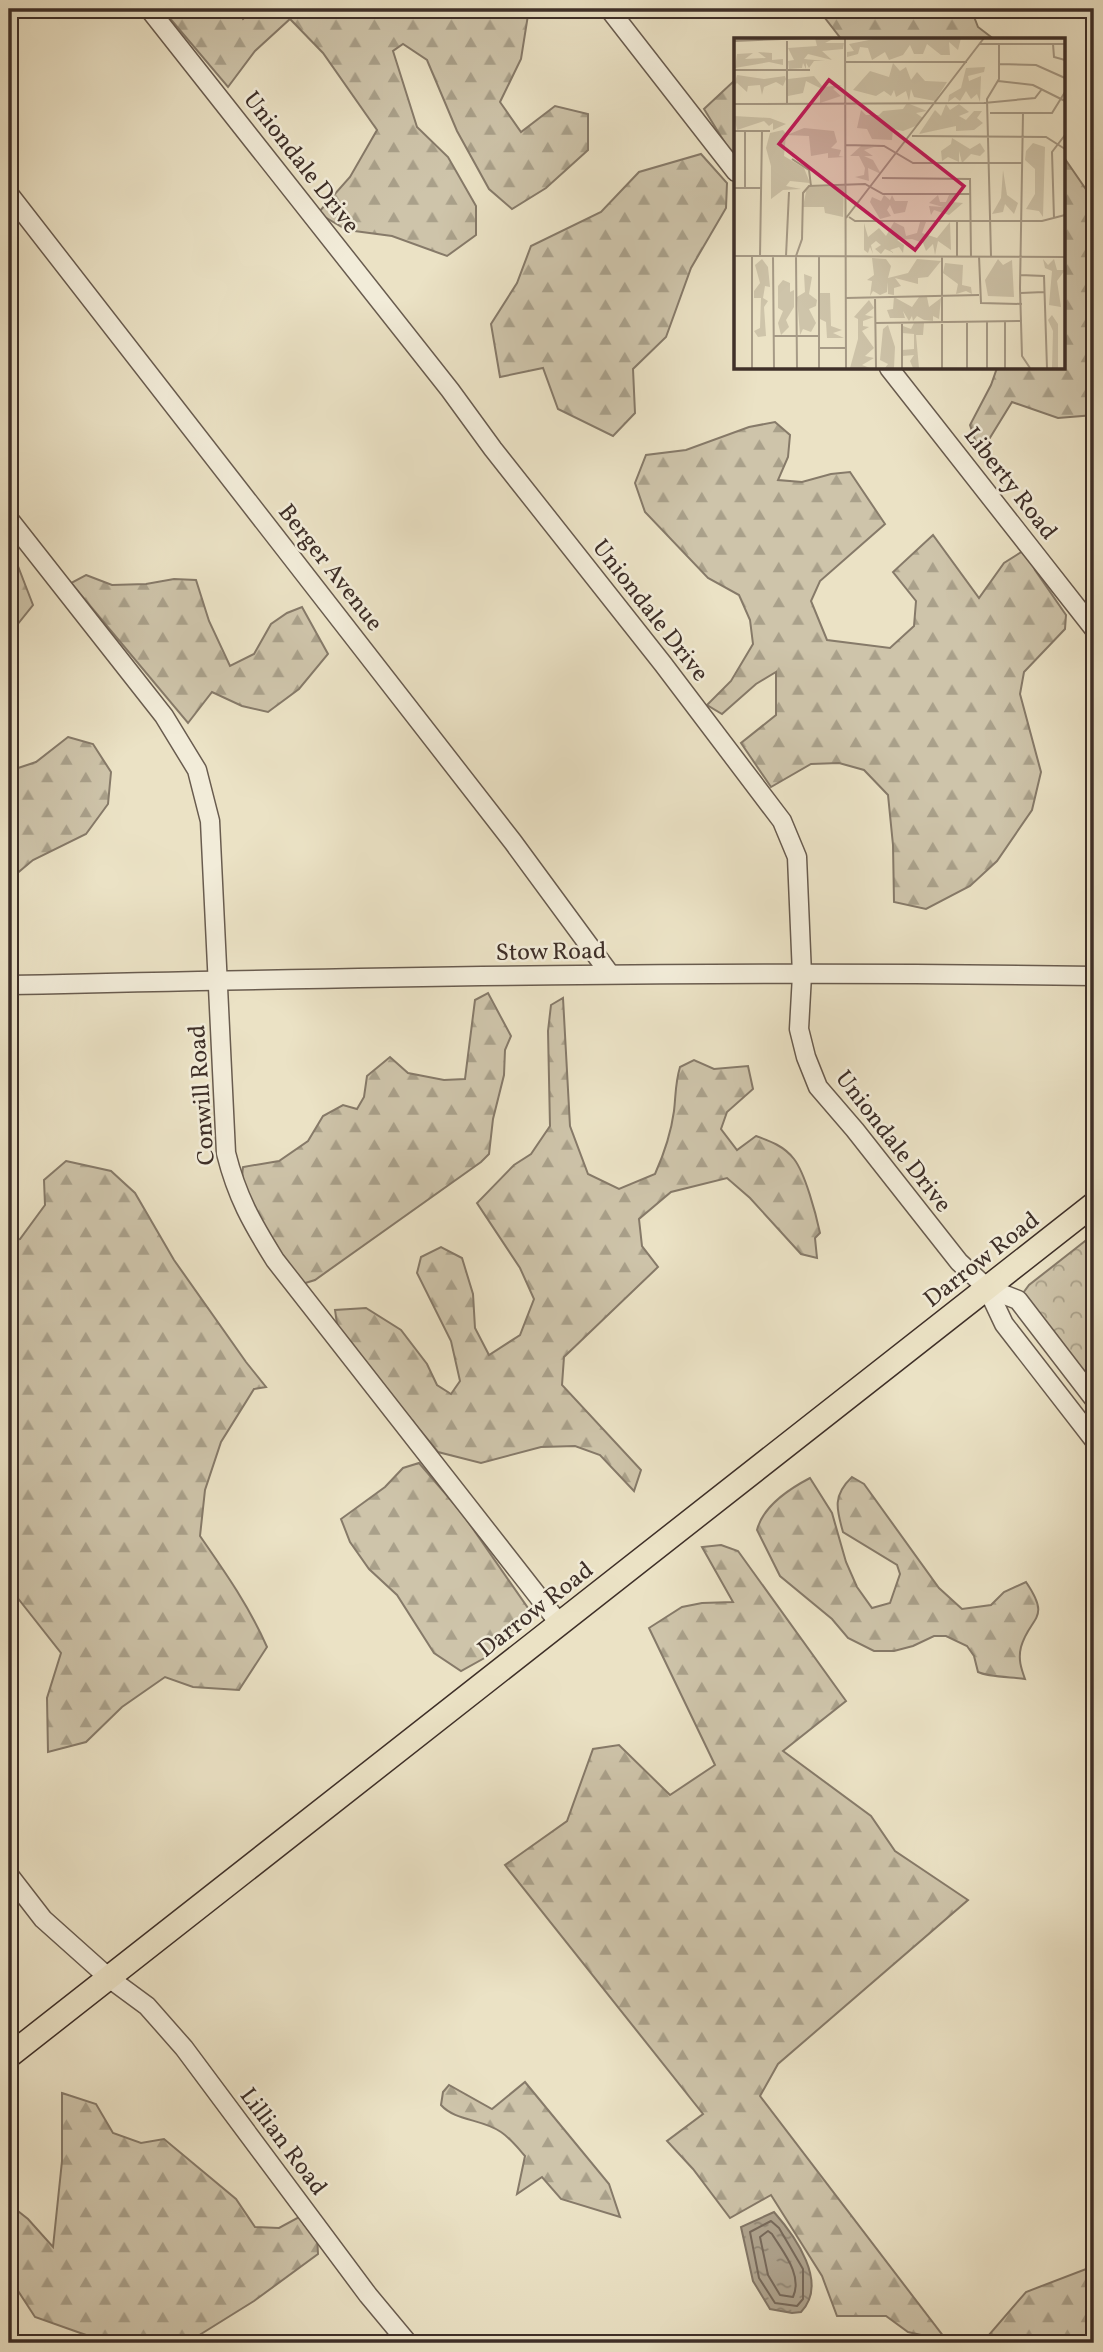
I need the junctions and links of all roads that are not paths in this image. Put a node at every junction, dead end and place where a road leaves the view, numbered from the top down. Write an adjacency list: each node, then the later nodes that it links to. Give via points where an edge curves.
1 (149, 9): 9 (street, Uniondale Drive, via 775,809 797,857)
2 (609, 9): 3 (street)
3 (734, 169)
4 (9, 194): 8 (street, Berger Avenue, via 464,778)
5 (890, 369): 7 (street, Liberty Road)
6 (9, 519): 11 (street, Conwill Road, via 164,716 197,770 210,821)
7 (1094, 629)
8 (610, 974): 9 (street, Stow Road); 11 (street, Stow Road)
9 (802, 975): 10 (street, Stow Road); 14 (street, Uniondale Drive, via 799,1029 818,1087 959,1262)
10 (1094, 976)
11 (216, 980): 12 (street, Stow Road); 17 (street, Conwill Road, via 226,1153 234,1186 251,1222 275,1260)
12 (9, 985)
13 (1094, 1204): 14 (main road, Darrow Road)
14 (987, 1288): 15 (street, via 1018,1300); 16 (street, via 1004,1324); 17 (main road, Darrow Road)
15 (1094, 1399)
16 (1094, 1440)
17 (559, 1623): 19 (main road, Darrow Road)
18 (9, 1875): 19 (street, Lillian Road, via 43,1919)
19 (109, 1978): 20 (main road, Darrow Road); 21 (street, Lillian Road, via 147,2006 184,2048)
20 (9, 2056)
21 (408, 2343)

